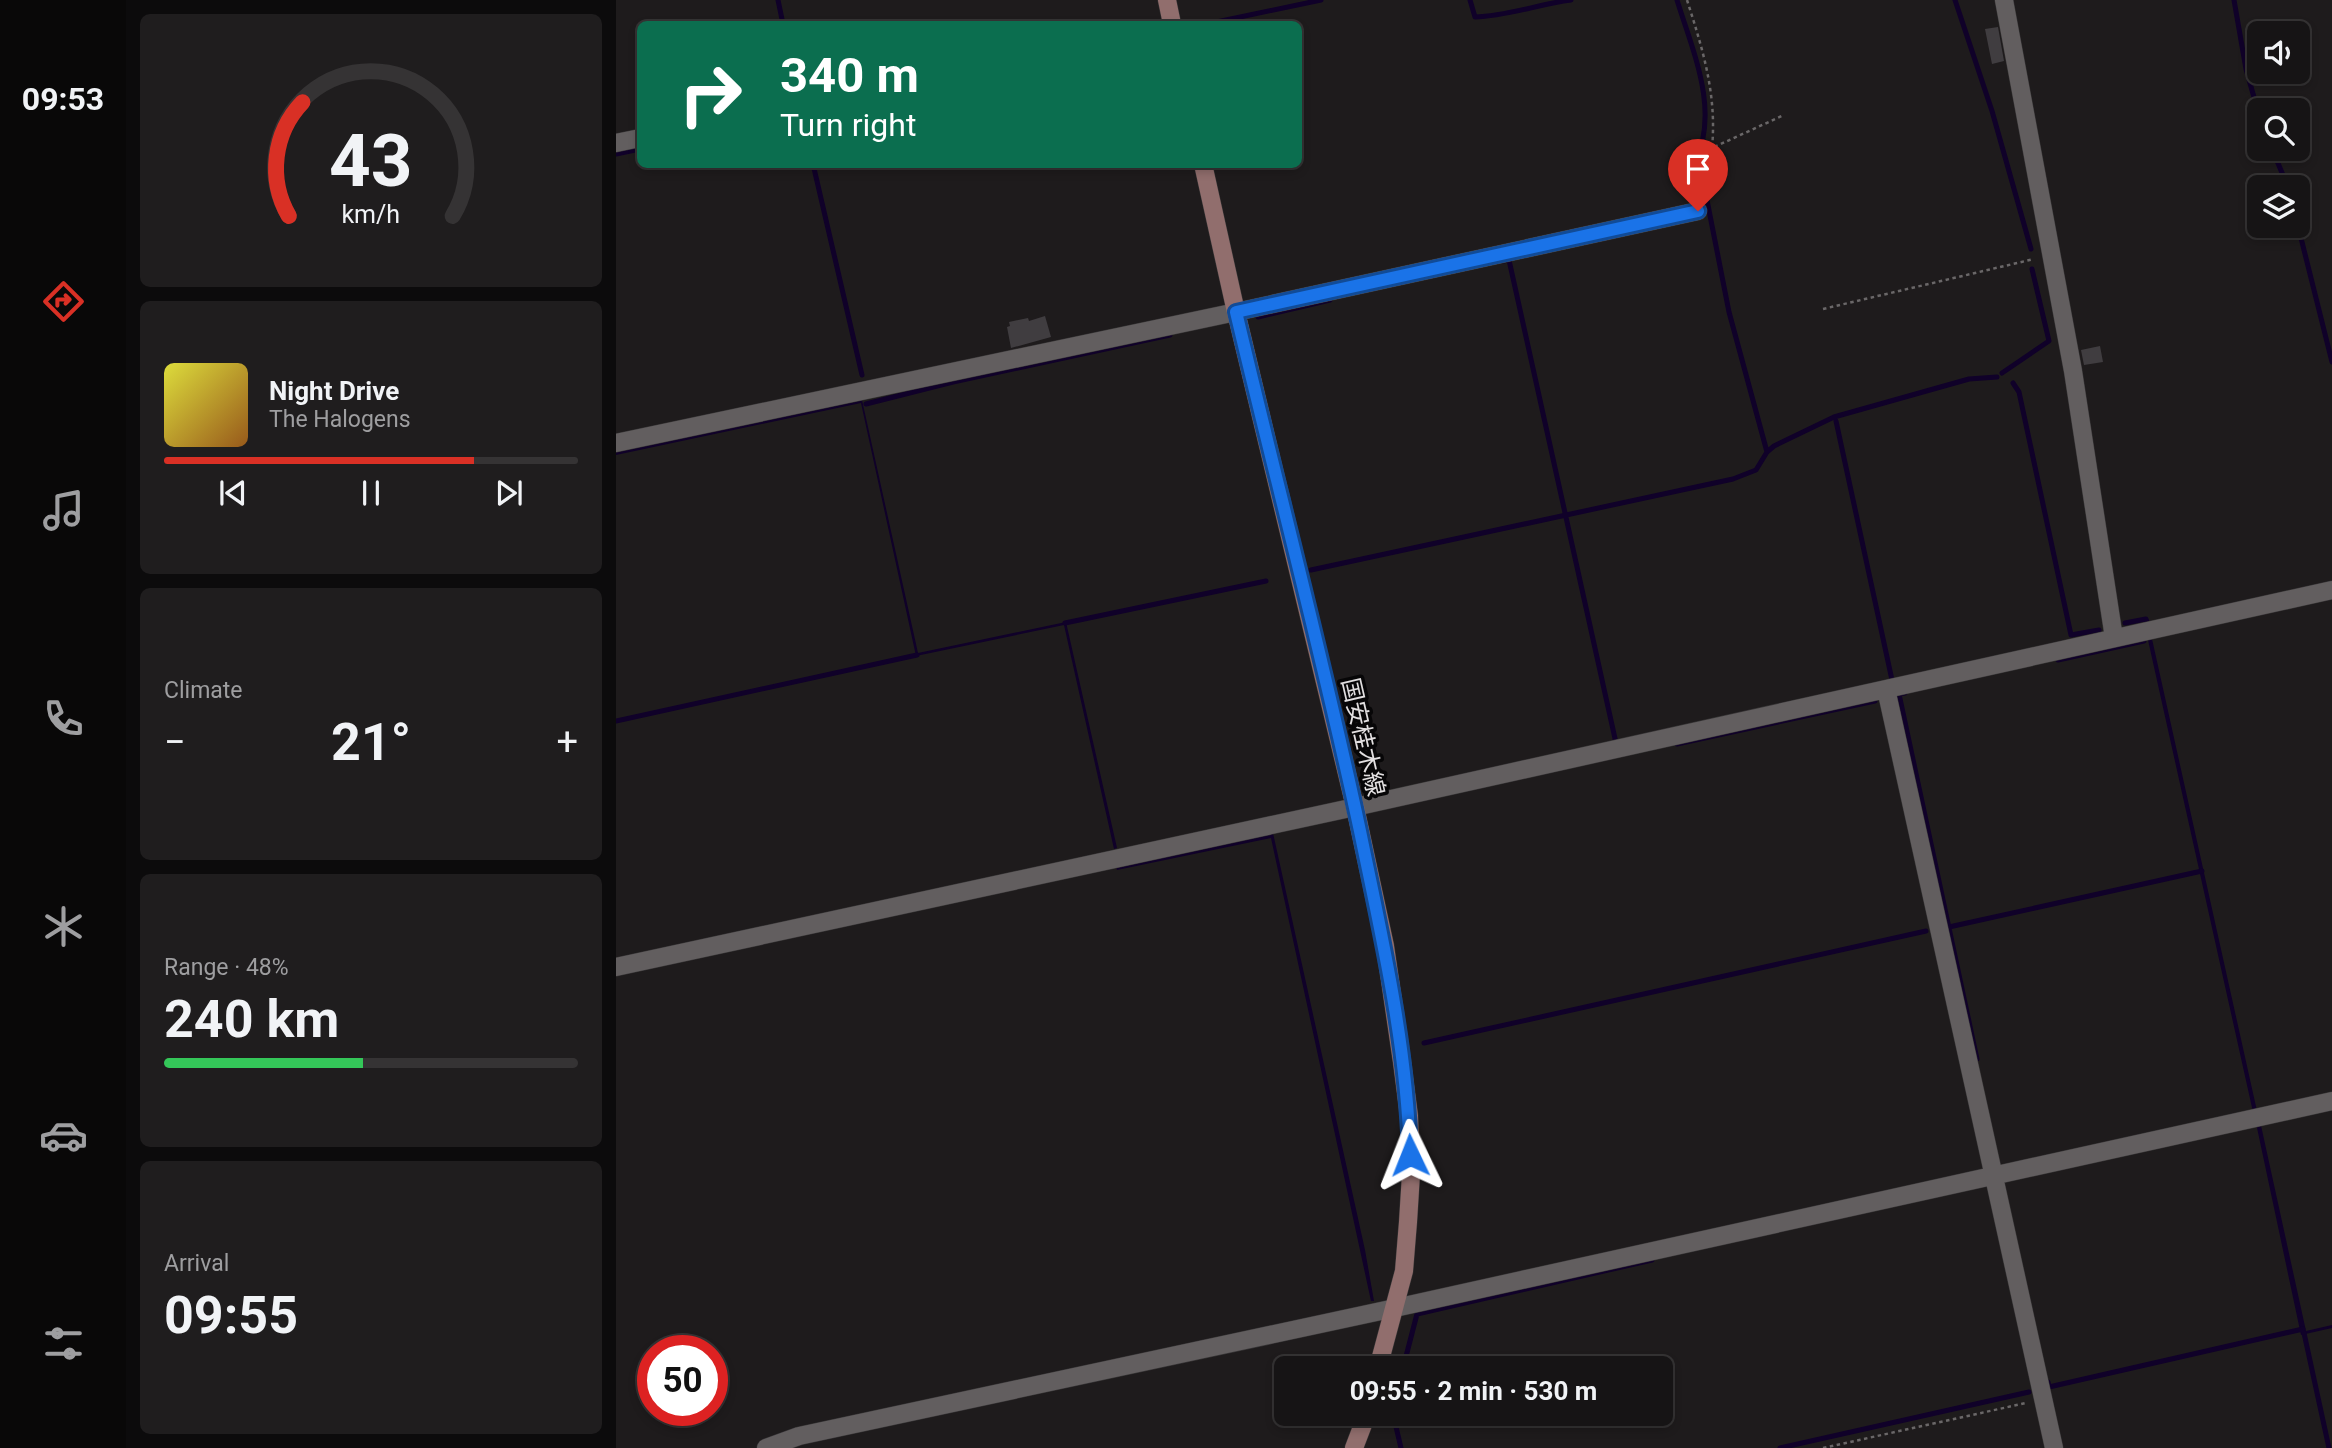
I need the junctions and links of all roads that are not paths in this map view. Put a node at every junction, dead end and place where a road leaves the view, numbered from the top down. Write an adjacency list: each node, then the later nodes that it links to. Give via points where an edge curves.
1 (1167, 0): 3 (main road)
2 (2004, 0): 11 (street, via 2073,371)
3 (1169, 21)
4 (637, 139): 5 (street)
5 (616, 143)
6 (1204, 168): 8 (main road, 国安桂木線)
7 (1698, 211): 8 (street)
8 (1236, 312): 9 (street); 13 (main road, 国安桂木線)
9 (616, 443)
10 (2332, 590): 11 (street)
11 (2114, 638): 12 (street)
12 (1886, 689): 13 (street); 16 (street)
13 (1355, 807): 14 (street); 17 (main road, 国安桂木線, via 1385,946 1409,1116 1408,1222)
14 (616, 967)
15 (2332, 1101): 16 (street)
16 (1994, 1177): 17 (street); 22 (street)
17 (1395, 1308): 18 (main road, 国安桂木線); 20 (street, via 799,1436)
18 (1381, 1356)
19 (1362, 1426): 21 (main road)
20 (766, 1448)
21 (1354, 1448)
22 (2054, 1448)

